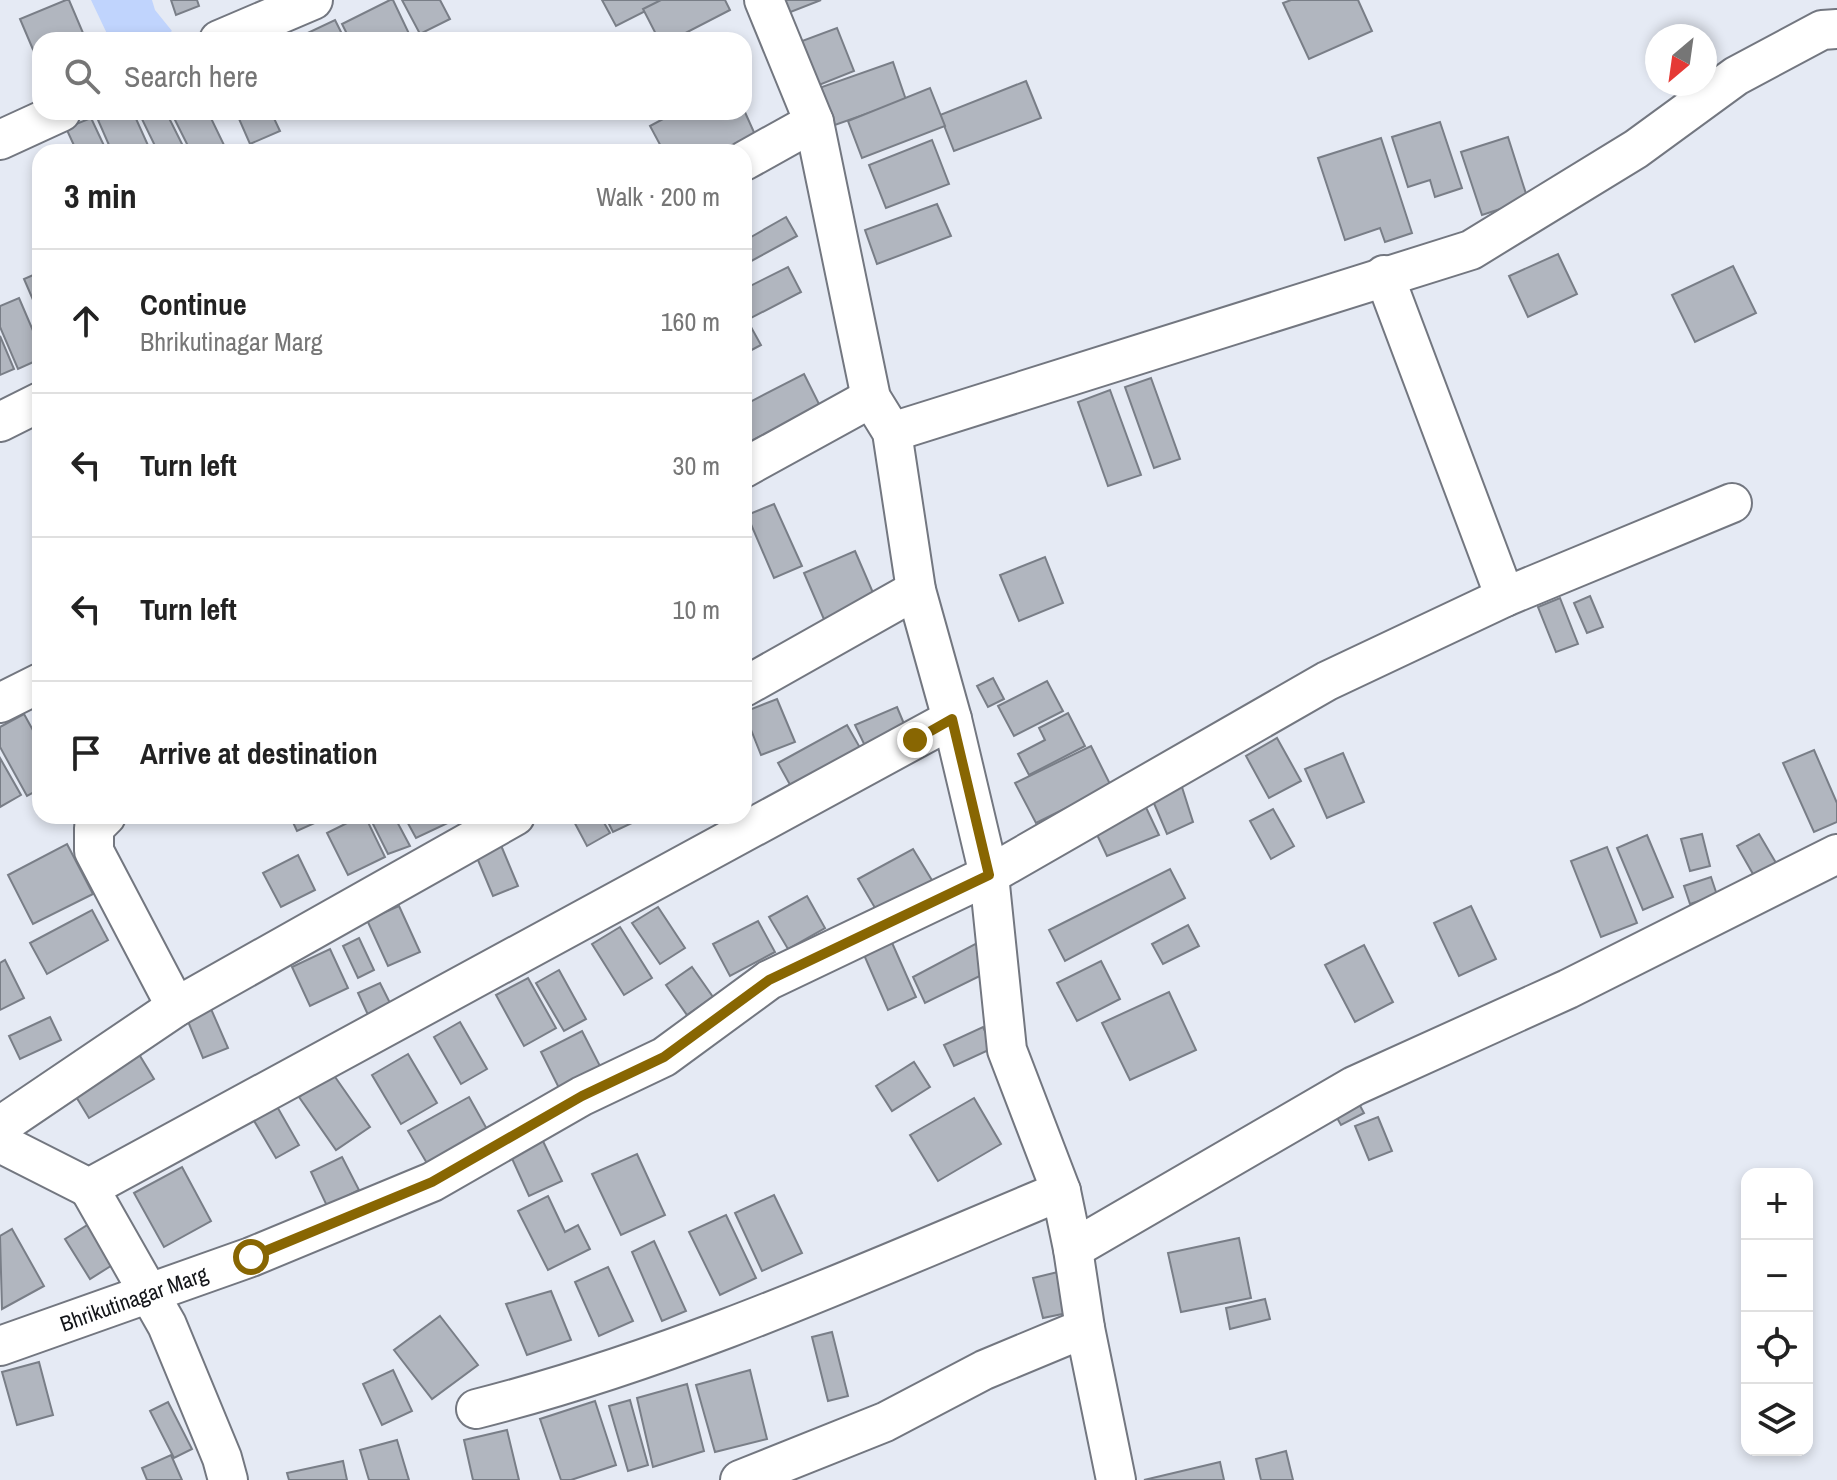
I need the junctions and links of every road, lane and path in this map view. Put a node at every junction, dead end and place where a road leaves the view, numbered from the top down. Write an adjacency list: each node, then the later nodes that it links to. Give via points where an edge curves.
1 (313, 0): 4 (street)
2 (764, 0): 6 (street)
3 (1837, 29): 9 (street, via 1822,30 1736,76 1636,149 1471,250)
4 (238, 32)
5 (44, 120): 7 (street)
6 (814, 122): 8 (street); 10 (street)
7 (0, 140)
8 (752, 157)
9 (1384, 275): 13 (street); 17 (street)
10 (871, 398): 13 (street); 14 (street)
11 (32, 406): 12 (street)
12 (0, 422)
13 (892, 432): 16 (street)
14 (752, 464)
15 (1732, 503): 17 (street, Bhrikutinagar Marg)
16 (916, 590): 18 (street); 21 (street)
17 (1505, 597): 25 (street, Bhrikutinagar Marg, via 1327,681)
18 (752, 682)
19 (32, 687): 20 (street)
20 (0, 703)
21 (952, 719): 25 (street); 29 (street)
22 (98, 824): 26 (street, via 94,851)
23 (501, 824): 26 (street)
24 (1837, 854): 31 (street, via 1568,989 1354,1086)
25 (989, 875): 30 (street, via 1007,1050); 32 (street, Bhrikutinagar Marg, via 769,980 664,1057 582,1096 432,1182)
26 (176, 1007): 27 (street)
27 (0, 1126)
28 (0, 1143): 29 (street)
29 (89, 1188): 32 (street)
30 (1061, 1191): 31 (street); 35 (street, via 787,1305 559,1388)
31 (1073, 1249): 33 (street)
32 (151, 1294): 34 (street, Bhrikutinagar Marg); 36 (street)
33 (1085, 1328): 37 (street, via 984,1370 885,1422); 38 (street)
34 (0, 1346)
35 (476, 1409)
36 (228, 1480)
37 (740, 1480)
38 (1116, 1480)

